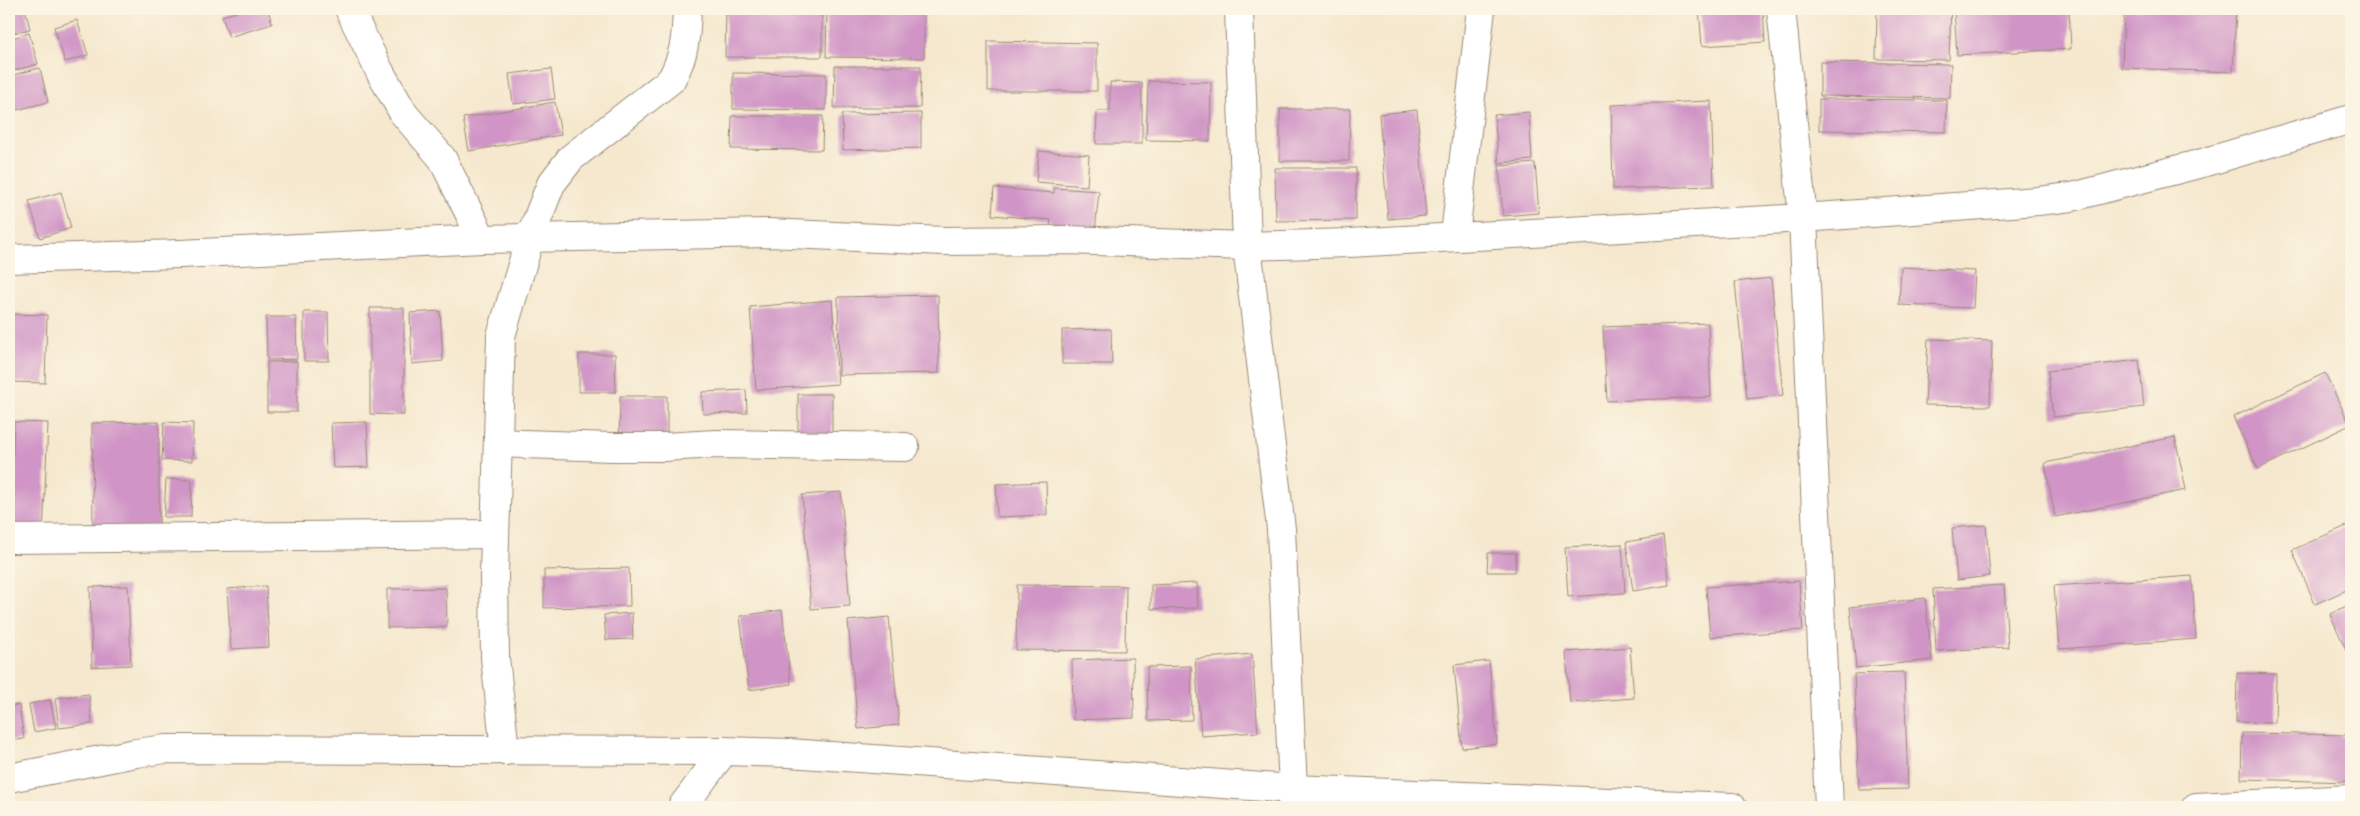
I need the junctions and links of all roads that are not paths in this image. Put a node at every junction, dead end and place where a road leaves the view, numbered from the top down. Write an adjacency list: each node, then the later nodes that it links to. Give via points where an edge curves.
1 (349, 9): 10 (street, via 404,114 442,158)
2 (687, 9): 9 (street, via 681,63 671,80 571,158 551,184)
3 (1239, 9): 11 (street)
4 (1481, 9): 8 (street)
5 (1781, 9): 7 (street)
6 (2351, 119): 7 (street, via 2206,162 2072,196)
7 (1803, 218): 8 (street); 25 (street)
8 (1455, 236): 11 (street)
9 (530, 238): 10 (street); 11 (street, via 769,232 944,240); 13 (street, via 501,336)
10 (482, 239): 12 (street)
11 (1247, 246): 20 (street, via 1281,529)
12 (9, 259)
13 (498, 443): 14 (street, via 612,447 716,444); 15 (street)
14 (905, 447)
15 (495, 534): 16 (street); 17 (street, via 495,657)
16 (9, 539)
17 (505, 751): 18 (street); 19 (street, via 166,749)
18 (724, 751): 20 (street, via 790,753); 23 (street)
19 (9, 778)
20 (1293, 798): 22 (street)
21 (2351, 799): 26 (street)
22 (1564, 804): 24 (street)
23 (682, 807)
24 (1732, 807)
25 (1829, 807)
26 (2196, 807)

